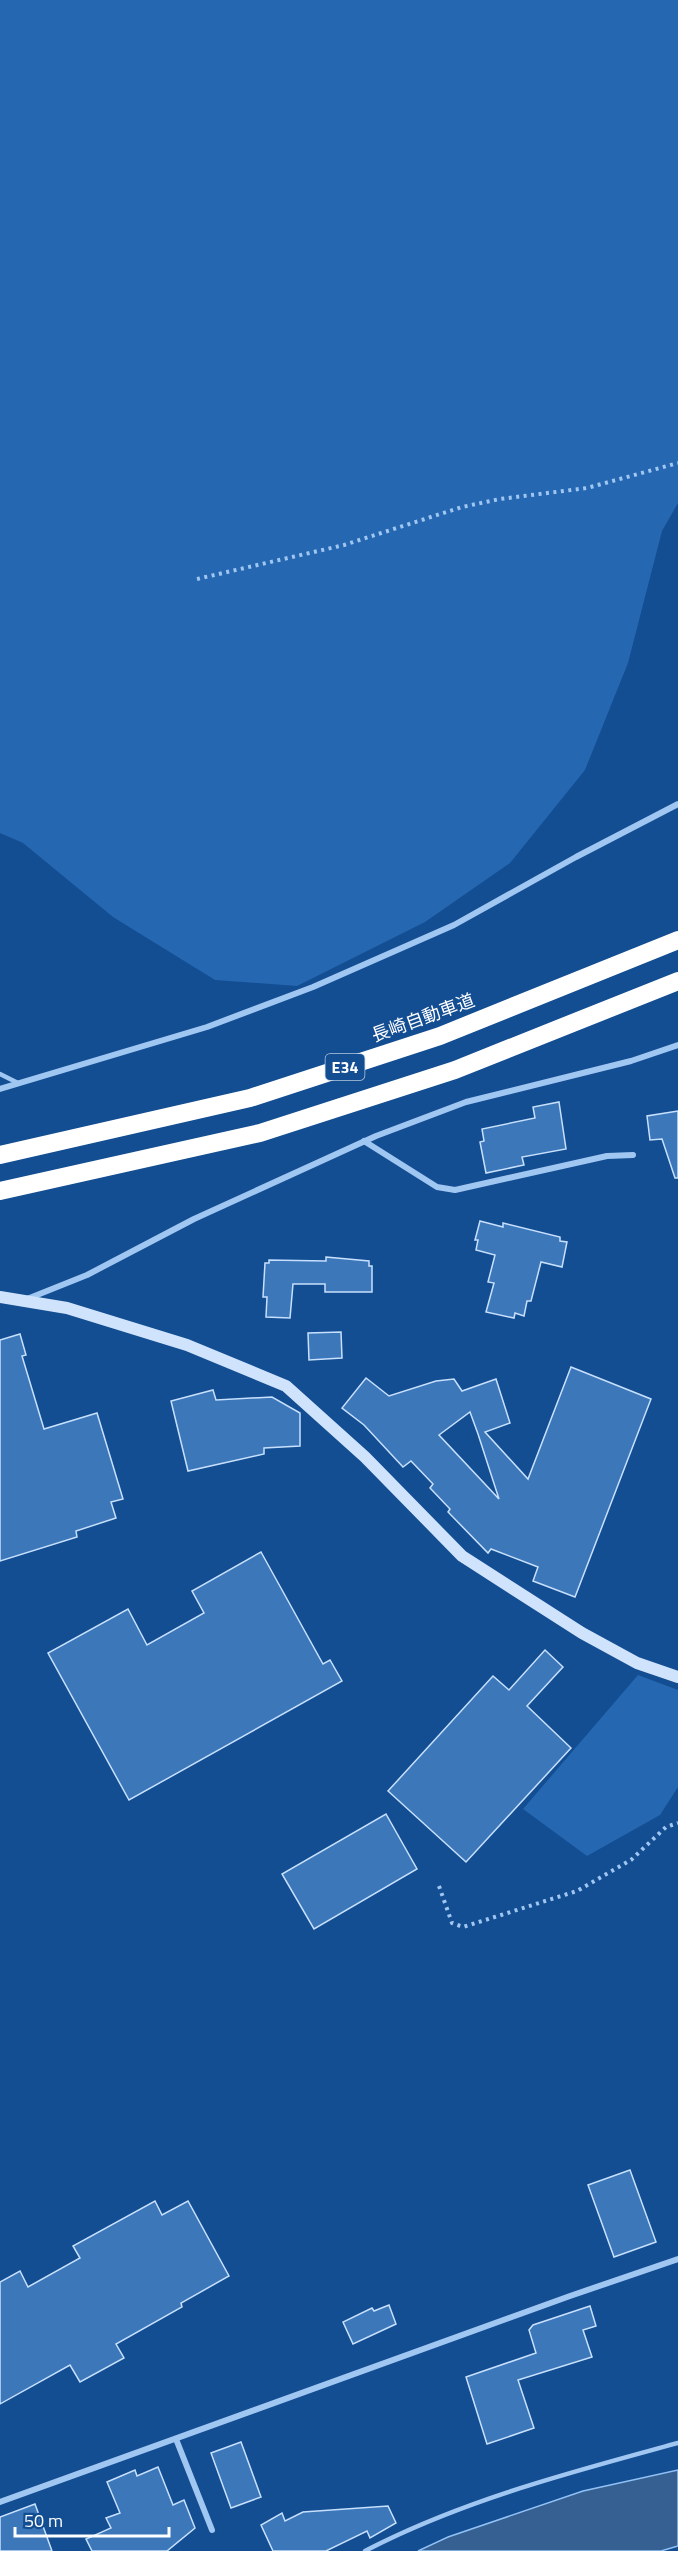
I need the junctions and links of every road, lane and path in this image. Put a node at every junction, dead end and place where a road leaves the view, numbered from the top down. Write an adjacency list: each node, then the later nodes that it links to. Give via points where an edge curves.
1 (678, 463): 2 (path, via 587,488 462,507 345,545)
2 (197, 579)
3 (678, 804): 8 (street, via 454,925 313,987 207,1027)
4 (678, 940): 11 (highway, 長崎自動車道 / E34, via 440,1036 250,1098)
5 (678, 981): 13 (highway, E34, via 455,1070 260,1133)
6 (678, 1045): 10 (street, via 632,1061 466,1102)
7 (0, 1074): 8 (lane)
8 (18, 1083): 9 (street)
9 (0, 1089)
10 (364, 1141): 12 (street, via 437,1187 455,1190 607,1156); 15 (street, via 194,1219 87,1275)
11 (0, 1155)
12 (633, 1155)
13 (0, 1191)
14 (0, 1297): 15 (street)
15 (23, 1301): 16 (street, via 67,1308 187,1345 286,1386 365,1457 462,1556 582,1633 637,1663)
16 (678, 1677)
17 (678, 1822): 18 (path, via 666,1827 631,1860 577,1891 464,1928 453,1923)
18 (439, 1886)
19 (678, 2259): 20 (street)
20 (176, 2439): 22 (street); 23 (street)
21 (678, 2443): 24 (lane, via 533,2482)
22 (0, 2502)
23 (212, 2530)
24 (365, 2551)

